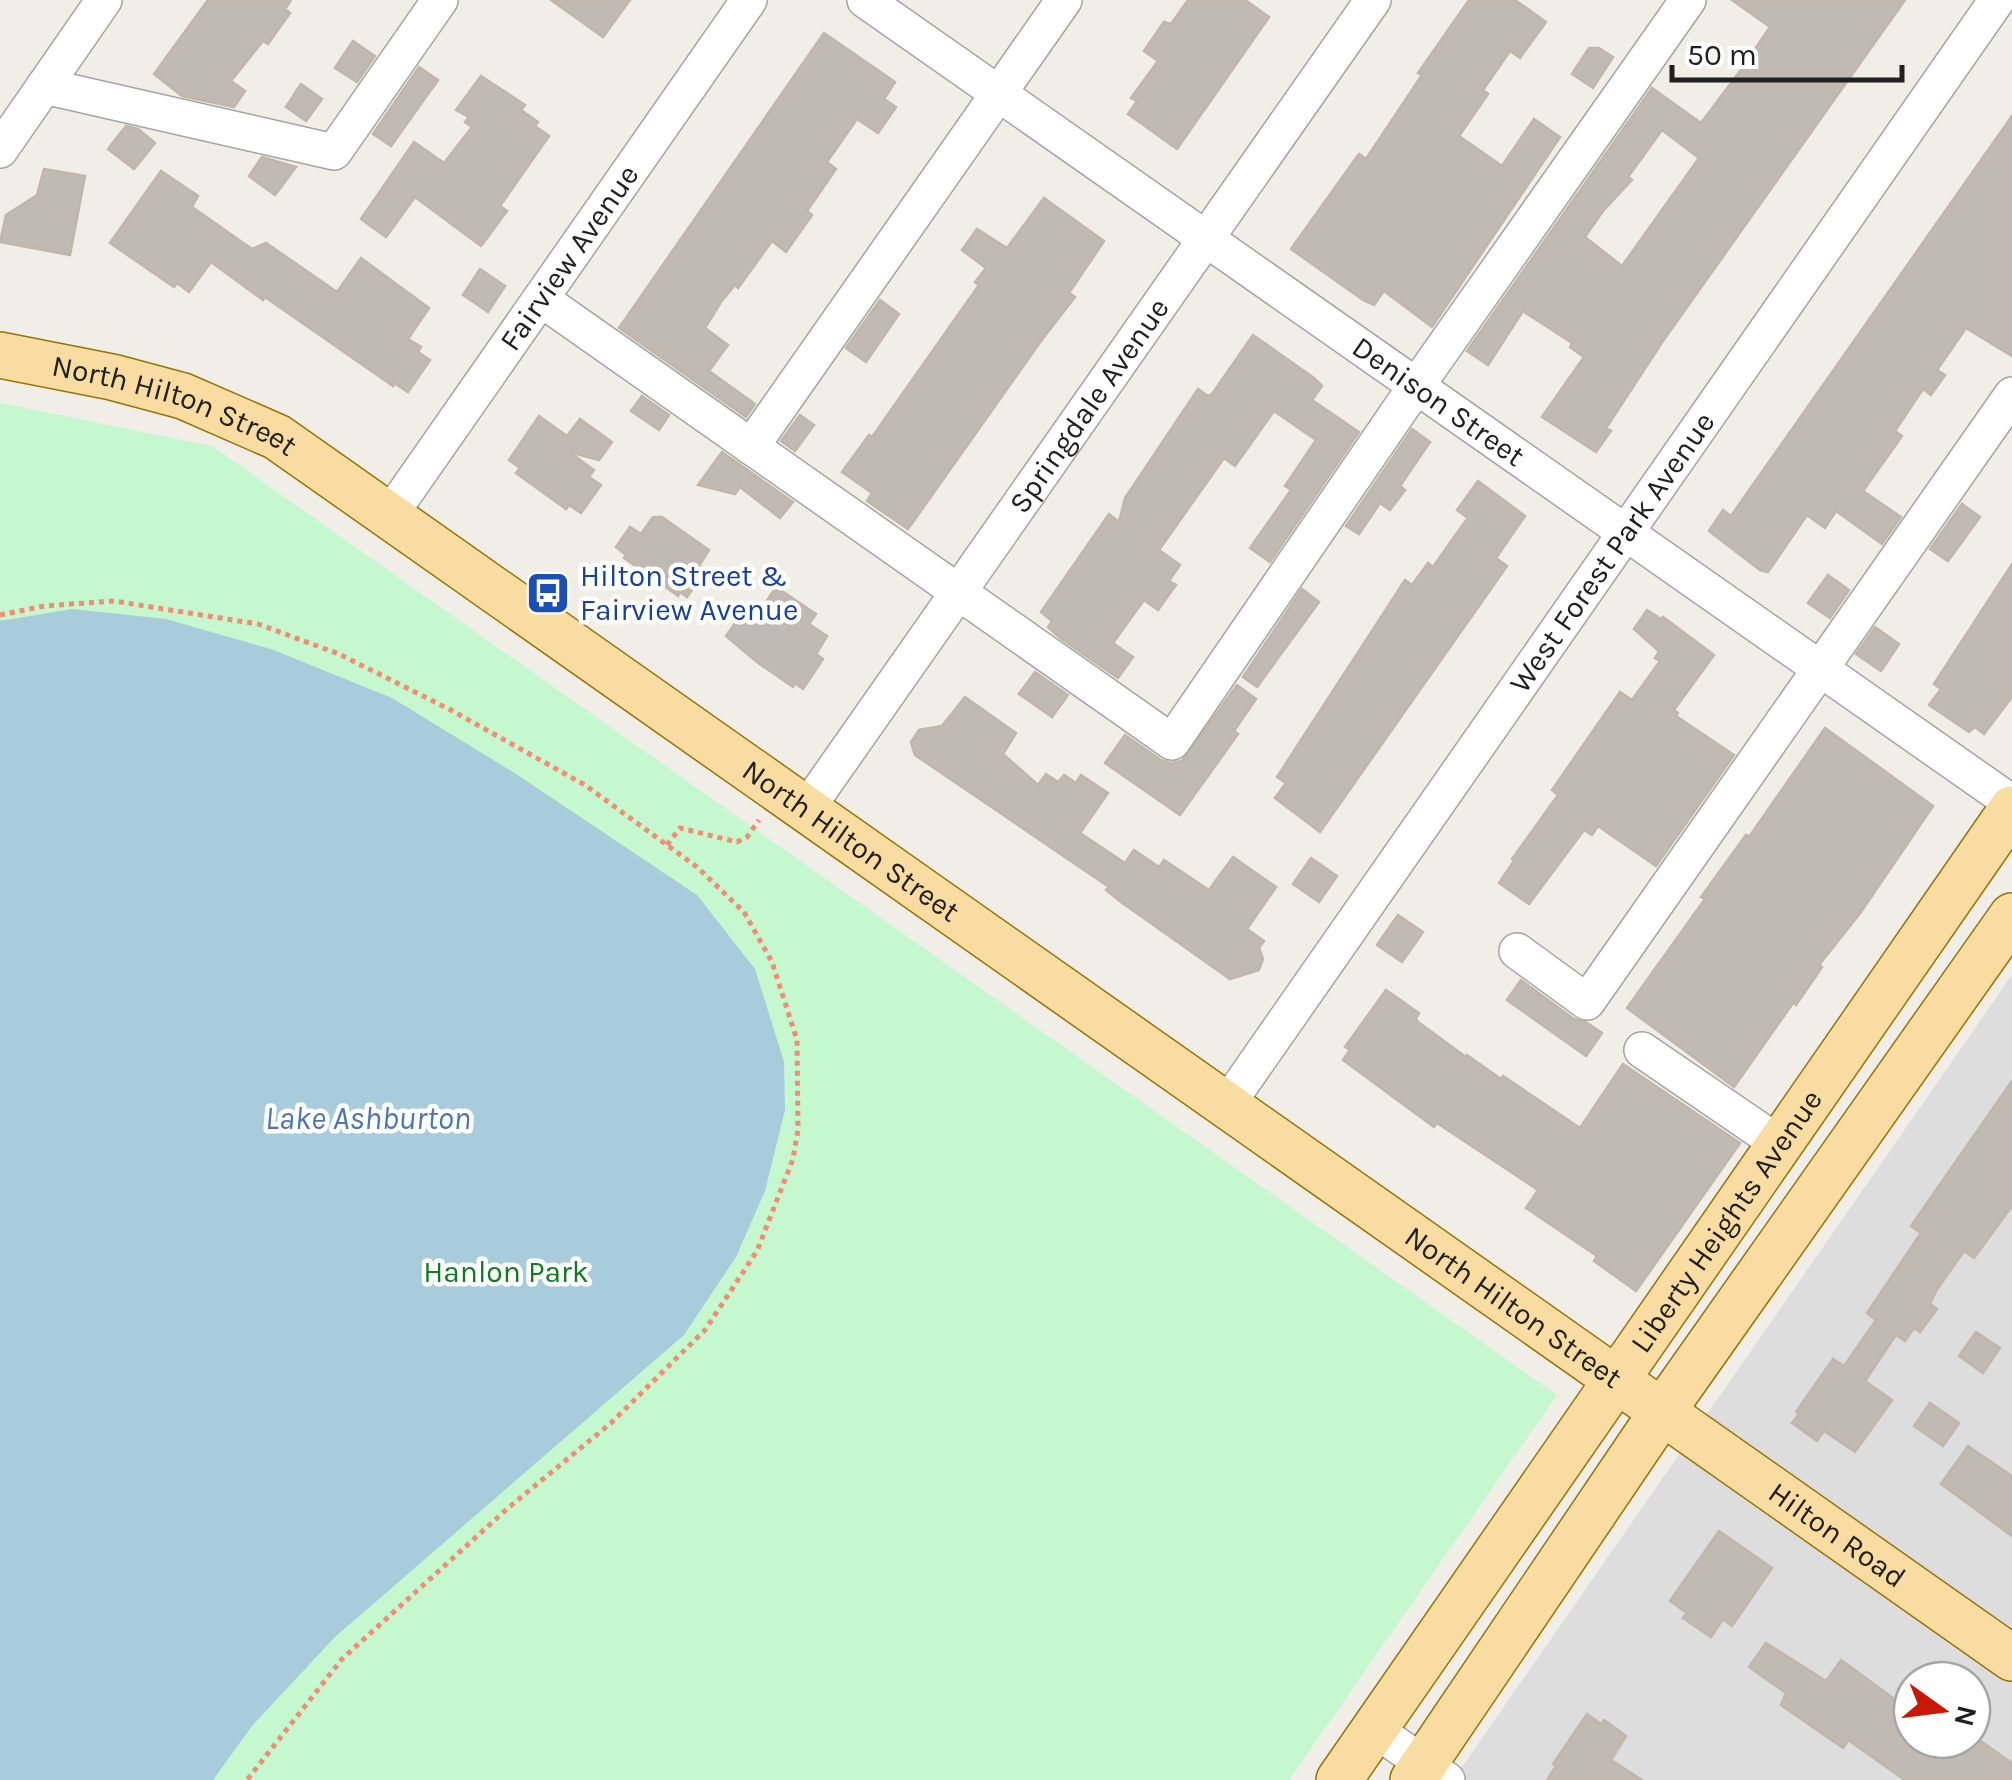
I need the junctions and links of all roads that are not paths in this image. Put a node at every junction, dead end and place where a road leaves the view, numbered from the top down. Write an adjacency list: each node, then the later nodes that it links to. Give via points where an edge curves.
1 (104, 0): 9 (street)
2 (440, 0): 9 (street, via 334,152)
3 (750, 0): 13 (street, Fairview Avenue)
4 (865, 0): 10 (street, Denison Street)
5 (1064, 0): 10 (street)
6 (1374, 0): 12 (street, Springdale Avenue)
7 (1688, 0): 15 (street)
8 (1997, 0): 19 (street, West Forest Park Avenue)
9 (44, 86): 11 (street)
10 (998, 94): 12 (street, Denison Street); 17 (street)
11 (0, 150)
12 (1206, 239): 15 (street, Denison Street); 20 (street, Springdale Avenue)
13 (541, 299): 17 (street); 18 (street, Fairview Avenue)
14 (0, 354): 18 (main road, North Hilton Street, via 112,377 230,415 276,437)
15 (1417, 385): 19 (street, Denison Street); 20 (street, via 1172,742)
16 (2012, 395): 21 (street)
17 (751, 447): 20 (street)
18 (389, 516): 23 (main road, North Hilton Street)
19 (1626, 532): 21 (street, Denison Street); 27 (street, West Forest Park Avenue)
20 (958, 592): 23 (street, Springdale Avenue)
21 (1820, 669): 22 (street, Denison Street); 25 (street, via 1587,1002)
22 (2012, 806): 28 (main road, Liberty Heights Avenue)
23 (784, 813): 27 (main road, North Hilton Street)
24 (2012, 916): 30 (main road, Liberty Heights Avenue)
25 (1518, 951)
26 (1642, 1050): 28 (street)
27 (1226, 1106): 29 (main road, North Hilton Street)
28 (1781, 1145): 29 (main road, Liberty Heights Avenue)
29 (1617, 1381): 30 (main road, North Hilton Street); 32 (main road, Liberty Heights Avenue)
30 (1662, 1412): 31 (main road, Hilton Road); 33 (main road, Liberty Heights Avenue)
31 (2012, 1658)
32 (1374, 1729): 33 (street); 34 (main road, Liberty Heights Avenue)
33 (1428, 1775)
34 (1339, 1780)

